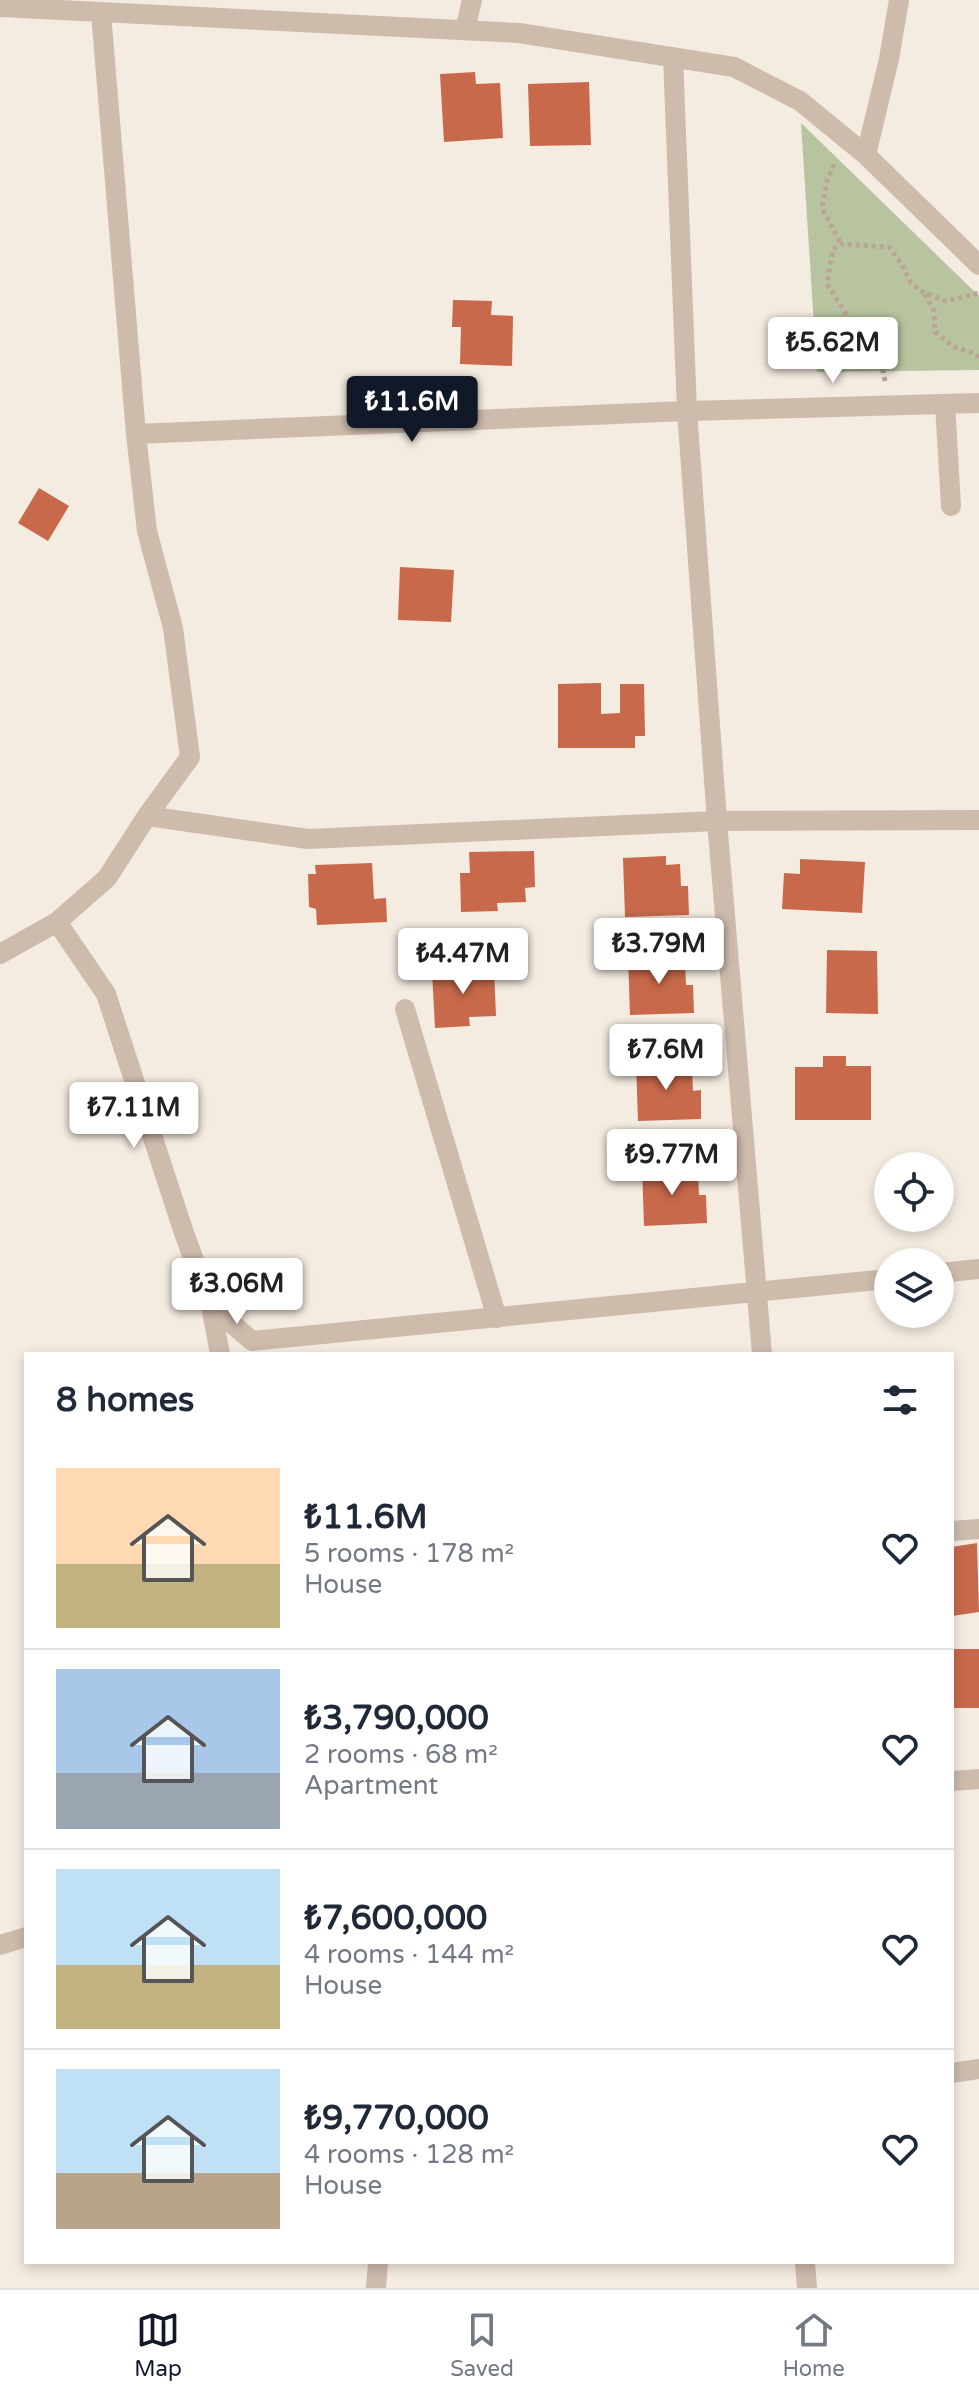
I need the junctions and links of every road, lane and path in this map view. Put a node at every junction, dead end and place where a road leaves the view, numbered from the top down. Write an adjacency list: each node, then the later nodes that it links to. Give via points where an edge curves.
1 (472, 0): 5 (street)
2 (899, 0): 8 (street)
3 (0, 7): 4 (street)
4 (101, 13): 5 (street); 18 (street)
5 (465, 30): 6 (street)
6 (673, 57): 7 (street, via 734,67 800,101); 17 (street)
7 (848, 141): 8 (street); 9 (path, via 827,181 822,208)
8 (866, 155): 10 (street)
9 (841, 244): 11 (path, via 889,247 911,283); 16 (path, via 833,249 827,284 880,355)
10 (979, 265)
11 (924, 293): 12 (path, via 946,301); 13 (path, via 934,311 935,332)
12 (979, 293)
13 (979, 357)
14 (979, 403): 15 (street)
15 (945, 404): 16 (street); 19 (street)
16 (889, 405): 17 (street)
17 (687, 411): 18 (street); 22 (street)
18 (136, 434): 20 (street, via 147,531 173,628 190,757)
19 (951, 506)
20 (147, 816): 22 (street, via 308,839); 23 (street, via 107,878)
21 (979, 820): 22 (street)
22 (717, 821): 29 (street)
23 (57, 922): 24 (street); 30 (street, via 106,994)
24 (0, 954)
25 (405, 1009): 31 (street)
26 (979, 1269): 27 (street)
27 (954, 1272)
28 (874, 1280): 29 (street)
29 (756, 1293): 31 (street); 33 (street)
30 (211, 1306): 31 (street, via 252,1341); 32 (street)
31 (497, 1318)
32 (220, 1352)
33 (762, 1352)
34 (979, 1529): 35 (street)
35 (954, 1531)
36 (979, 1779): 37 (street)
37 (954, 1781)
38 (24, 1938): 39 (street)
39 (0, 1945)
40 (979, 2069): 41 (street)
41 (954, 2073)
42 (378, 2264): 44 (street)
43 (805, 2264): 45 (street)
44 (376, 2288)
45 (807, 2288)

